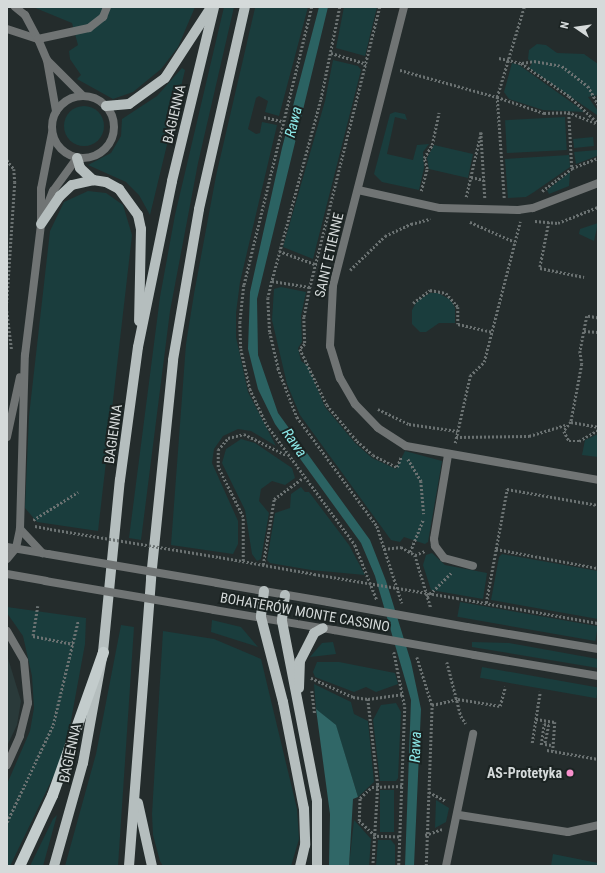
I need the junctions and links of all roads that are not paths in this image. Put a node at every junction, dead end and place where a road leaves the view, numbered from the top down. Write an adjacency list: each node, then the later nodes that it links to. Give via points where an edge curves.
1 (15, 7): 7 (street, via 25,15)
2 (107, 7): 7 (street, via 103,17 89,28)
3 (212, 7): 10 (main road, via 165,78 128,104); 18 (main road, BAGIENNA, via 172,181)
4 (245, 7): 42 (main road, via 201,201 173,360 151,578)
5 (404, 7): 16 (street, SAINT ETIENNE)
6 (7, 29): 7 (street)
7 (38, 39): 8 (street)
8 (47, 60): 9 (street); 11 (street)
9 (82, 95): 10 (street, via 99,100); 11 (street, via 66,100)
10 (106, 106): 13 (street, via 114,129 108,145 95,156)
11 (56, 111): 12 (street)
12 (52, 133): 13 (street, via 61,149); 17 (street, via 41,189)
13 (77, 158): 14 (main road, via 80,168); 17 (street, via 53,191)
14 (92, 180): 17 (main road, via 72,186 66,191); 18 (main road, via 106,182 119,189 138,215 141,229)
15 (598, 183): 16 (street, via 533,208 518,210 440,208)
16 (358, 190): 21 (street, SAINT ETIENNE, via 333,286 329,315 330,346 340,378 355,404 378,428 406,446)
17 (41, 224): 19 (street)
18 (138, 347): 37 (main road, BAGIENNA, via 120,480)
19 (25, 355): 20 (street); 23 (street)
20 (7, 437)
21 (451, 452): 22 (street); 28 (street, via 434,540 444,558)
22 (598, 480)
23 (20, 528): 25 (street); 26 (street)
24 (7, 547): 25 (street, BOHATERÓW MONTE CASSINO)
25 (16, 548): 26 (street, BOHATERÓW MONTE CASSINO); 27 (street)
26 (45, 554): 30 (street, BOHATERÓW MONTE CASSINO, bridge)
27 (7, 559)
28 (473, 566)
29 (7, 574): 32 (street, BOHATERÓW MONTE CASSINO, bridge)
30 (264, 591): 31 (street, BOHATERÓW MONTE CASSINO); 32 (main road)
31 (285, 595): 33 (main road); 36 (street, BOHATERÓW MONTE CASSINO, bridge)
32 (261, 617): 33 (street, BOHATERÓW MONTE CASSINO); 49 (main road, via 283,702 304,809 306,839)
33 (282, 620): 34 (street, BOHATERÓW MONTE CASSINO); 39 (main road, via 290,669)
34 (323, 628): 38 (street, BOHATERÓW MONTE CASSINO, bridge); 39 (main road, via 314,633 300,661)
35 (7, 630): 41 (street, via 24,661 28,703 20,736)
36 (598, 649)
37 (103, 652): 45 (highway, via 55,788); 46 (main road, BAGIENNA, via 83,763)
38 (598, 676)
39 (299, 698): 50 (main road, via 317,801)
40 (473, 734): 43 (street)
41 (7, 765)
42 (136, 795): 47 (main road); 48 (main road)
43 (459, 815): 44 (street, via 568,832); 51 (street)
44 (598, 825)
45 (19, 866)
46 (54, 866)
47 (129, 866)
48 (152, 866)
49 (300, 866)
50 (317, 866)
51 (446, 866)

